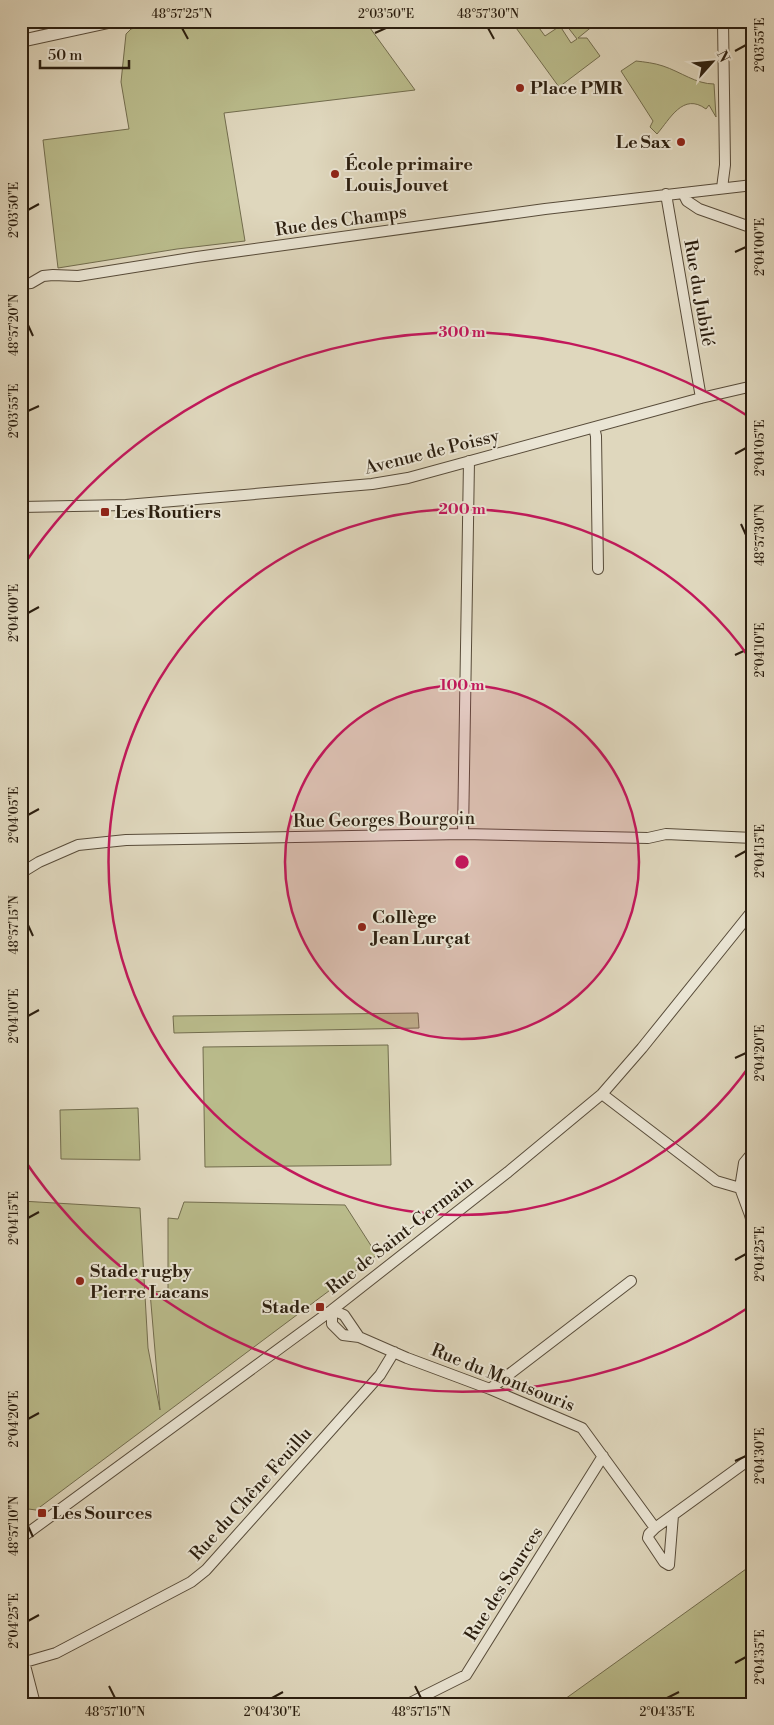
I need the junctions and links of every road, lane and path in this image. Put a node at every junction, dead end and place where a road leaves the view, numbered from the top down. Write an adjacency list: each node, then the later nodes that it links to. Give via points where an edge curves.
1 (51, 21): 4 (street)
2 (113, 21): 5 (street)
3 (723, 21): 7 (street, via 725,165)
4 (21, 28)
5 (21, 41)
6 (753, 185): 7 (street, Rue des Champs)
7 (722, 188): 8 (street, Rue des Champs)
8 (683, 192): 9 (street, Rue des Champs); 10 (street, via 687,201 700,209)
9 (666, 194): 11 (street, Rue des Champs, via 78,276 43,276); 13 (street, Rue du Jubilé)
10 (753, 228)
11 (21, 284)
12 (753, 386): 13 (street, Avenue de Poissy)
13 (701, 398): 14 (street, Avenue de Poissy)
14 (594, 428): 15 (street, Avenue de Poissy); 17 (street)
15 (469, 461): 16 (street, Avenue de Poissy, via 408,478 356,487 126,505); 18 (street)
16 (21, 507)
17 (598, 569)
18 (463, 834): 19 (street, Rue Georges Bourgoin, via 648,838 666,834); 20 (street, Rue Georges Bourgoin, via 126,840 78,845)
19 (753, 838)
20 (21, 873)
21 (753, 910): 22 (street, Rue de Saint-Germain)
22 (602, 1094): 24 (street, via 716,1181); 27 (street, Rue de Saint-Germain)
23 (753, 1152): 24 (street, via 744,1163)
24 (740, 1188): 25 (street)
25 (753, 1226)
26 (630, 1282): 29 (street)
27 (332, 1310): 28 (street, Rue du Montsouris, via 344,1315 358,1337); 34 (street, Rue de Saint-Germain)
28 (394, 1352): 29 (street, Rue du Montsouris); 36 (street, Rue du Chêne Feuillu, via 380,1375 206,1570 191,1582 56,1653)
29 (490, 1389): 30 (street, Rue du Montsouris, via 582,1428)
30 (603, 1456): 33 (street, Rue du Montsouris); 39 (street, Rue des Sources, via 466,1676)
31 (753, 1457): 32 (street)
32 (673, 1515): 33 (street); 33 (street, via 670,1565 664,1562 648,1538)
33 (656, 1528)
34 (22, 1538)
35 (21, 1650): 36 (street)
36 (25, 1662): 37 (street)
37 (34, 1701): 38 (street)
38 (23, 1704)
39 (408, 1704)

